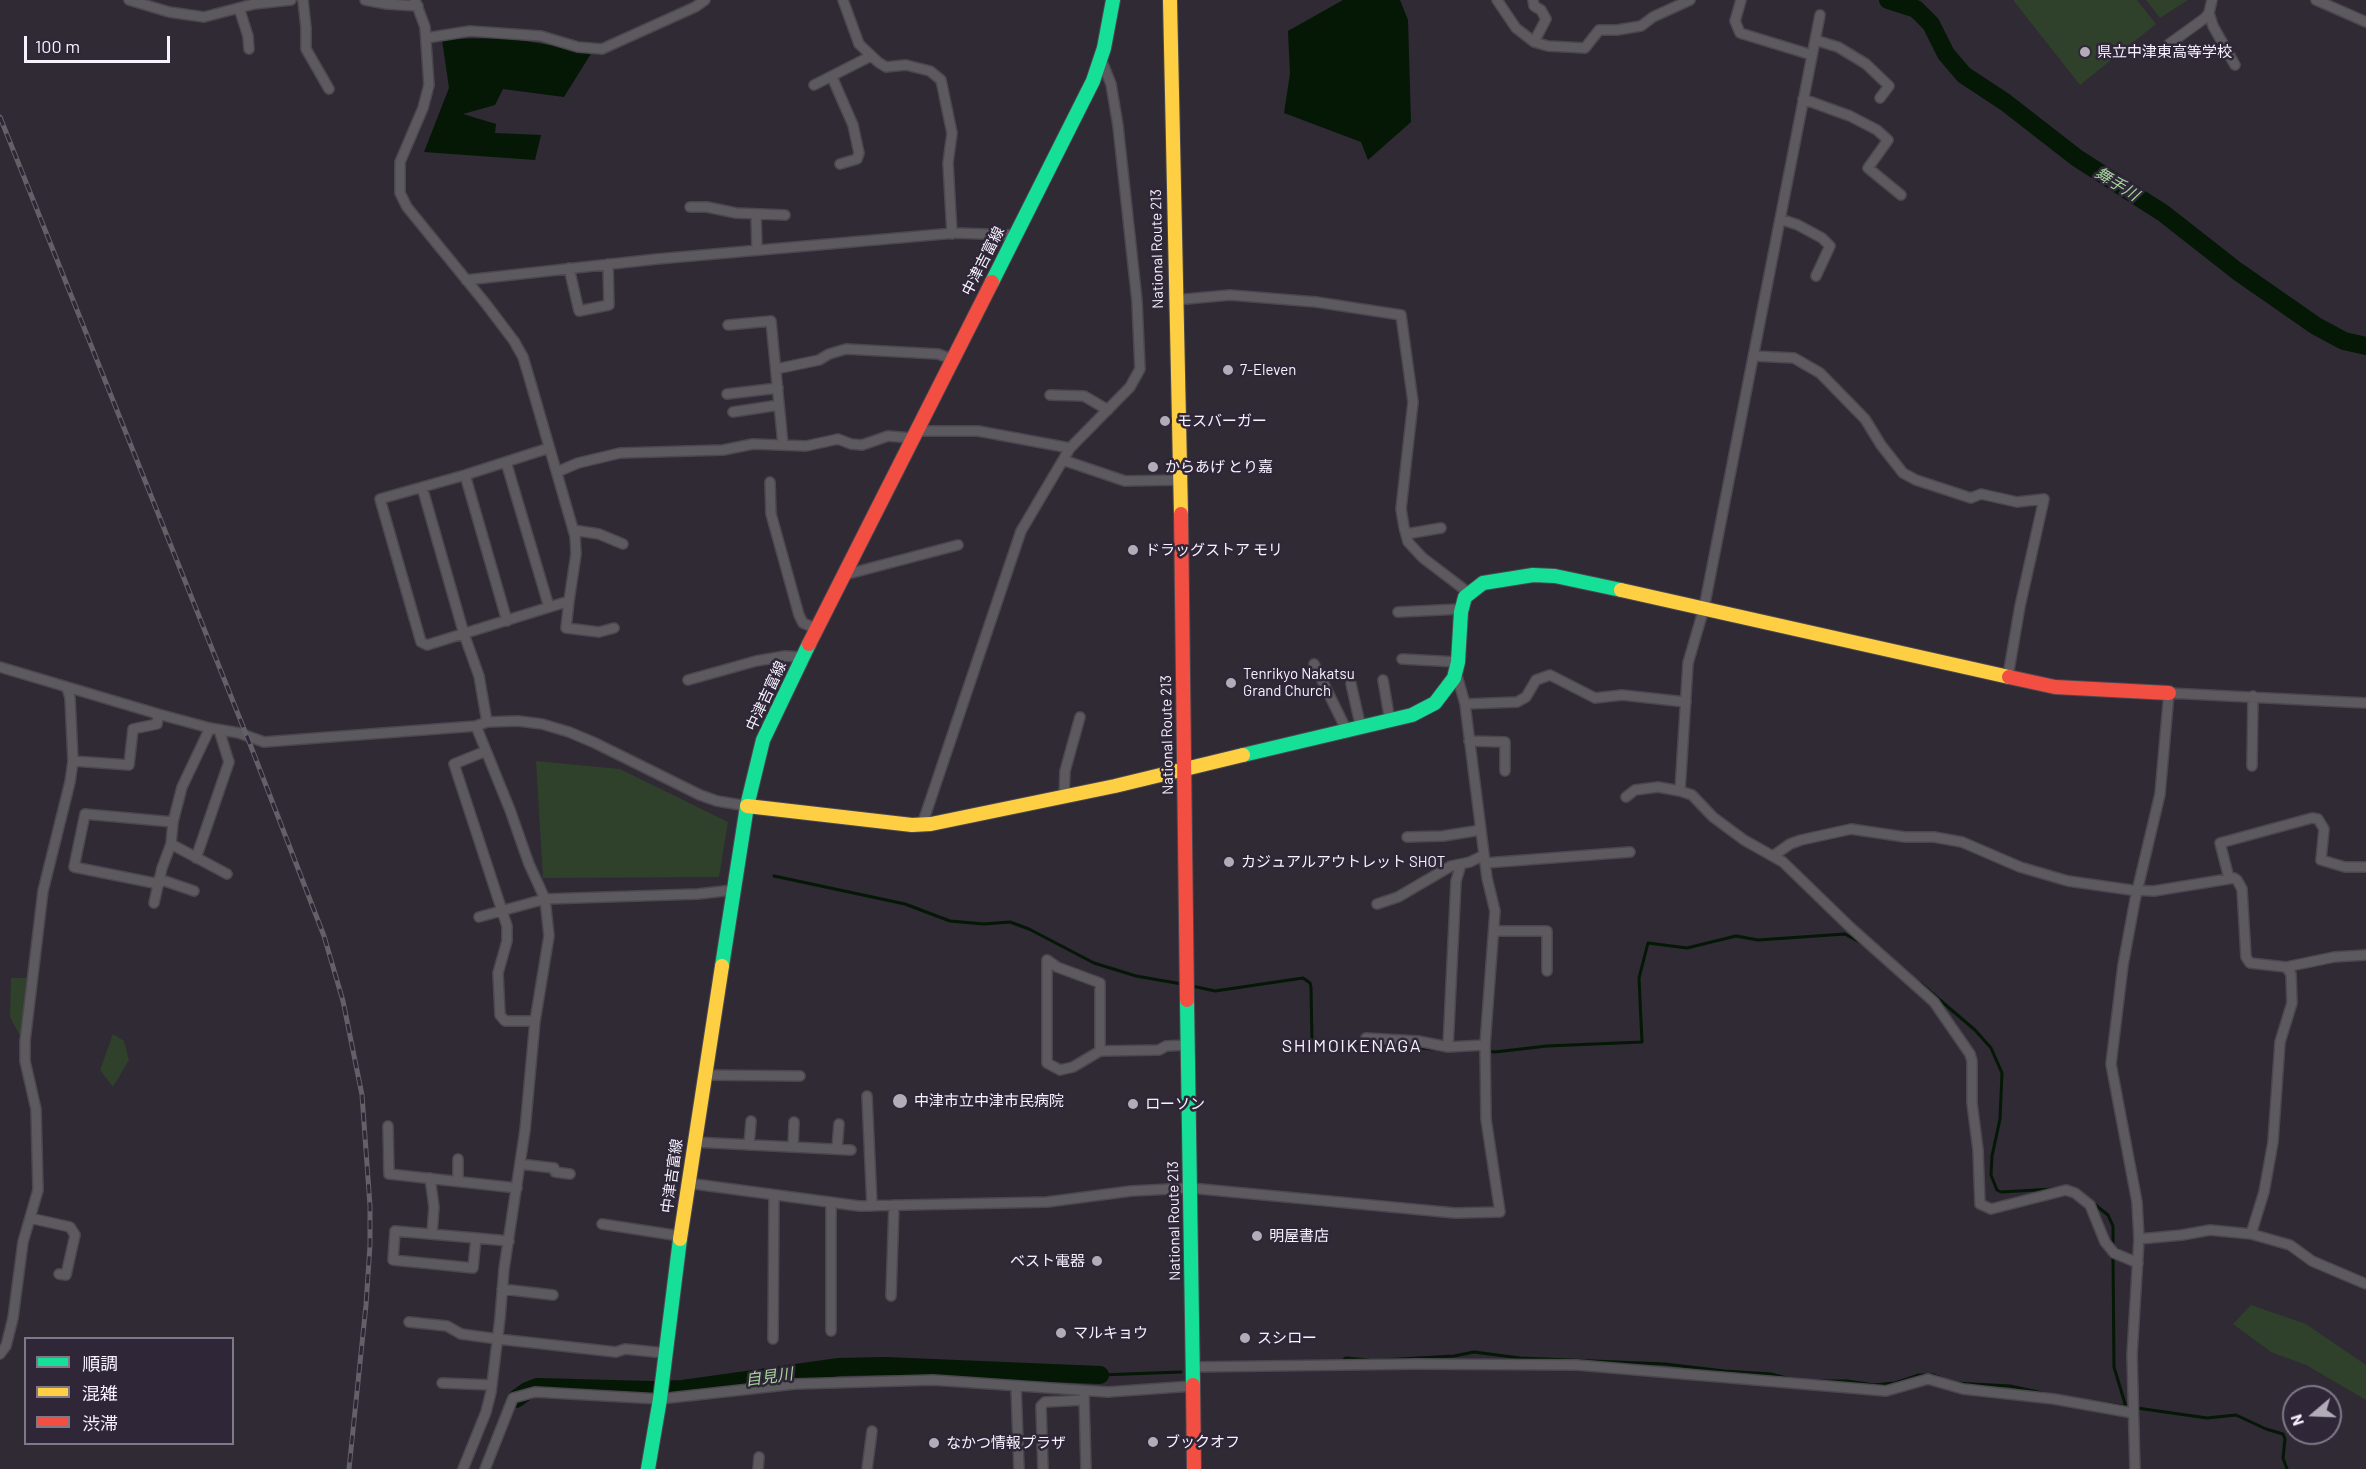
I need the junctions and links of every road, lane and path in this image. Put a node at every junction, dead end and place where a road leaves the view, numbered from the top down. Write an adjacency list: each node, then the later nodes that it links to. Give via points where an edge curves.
1 (129, 0): 16 (street, via 162,11 201,17)
2 (291, 0): 16 (street)
3 (303, 0): 31 (street, via 306,50)
4 (365, 0): 15 (street)
5 (705, 0): 20 (street, via 602,48 578,47 541,36 470,31)
6 (843, 0): 26 (street, via 857,39)
7 (1113, 0): 27 (main road, 中津吉富線)
8 (1170, 0): 47 (main road, National Route 213)
9 (1497, 0): 22 (street, via 1516,28)
10 (1533, 0): 22 (street, via 1546,19)
11 (1690, 0): 22 (street, via 1641,26 1599,30 1585,48)
12 (1741, 0): 25 (street, via 1735,21 1740,33)
13 (2212, 0): 17 (street)
14 (2316, 0): 19 (street)
15 (417, 3): 20 (street)
16 (239, 8): 24 (street)
17 (2209, 13): 23 (street); 28 (street)
18 (1820, 15): 21 (street)
19 (2366, 22)
20 (426, 38): 46 (street, via 428,92 400,162 400,193 414,217)
21 (1815, 40): 25 (street); 32 (street, via 1838,47 1866,64 1889,86)
22 (1534, 42)
23 (2169, 44)
24 (249, 49)
25 (1812, 55): 33 (street)
26 (871, 56): 29 (street); 40 (street, via 886,67 906,65 930,71 941,80 952,133 948,163)
27 (1101, 59): 41 (main road, 中津吉富線); 56 (street, via 1111,84 1119,126 1141,363 1135,381)
28 (2235, 65)
29 (832, 77): 30 (street); 34 (street, via 853,125 860,156)
30 (814, 85)
31 (329, 89)
32 (1880, 98)
33 (1803, 99): 35 (street, via 1850,116 1888,140 1868,168); 39 (street)
34 (840, 164)
35 (1901, 195)
36 (690, 207): 37 (street)
37 (756, 214): 38 (street); 42 (street)
38 (785, 215)
39 (1780, 219): 45 (street, via 1798,225 1830,246); 49 (street)
40 (951, 234): 41 (street); 42 (street)
41 (1014, 235): 50 (main road, 中津吉富線)
42 (757, 250): 43 (street)
43 (608, 264): 44 (street); 44 (street, via 609,305 579,310)
44 (569, 268): 46 (street)
45 (1816, 276)
46 (466, 280): 60 (street, via 523,357)
47 (1175, 300): 66 (main road, National Route 213); 71 (street, via 1230,295 1316,302 1401,315 1413,402 1401,509)
48 (728, 325): 51 (street, via 771,321)
49 (1754, 356): 78 (street); 90 (street, via 1794,358 1820,373 1865,419 1903,473 1916,480 1971,498 1981,494 2017,502 2044,499)
50 (952, 358): 51 (street, via 846,349 819,360); 58 (main road, 中津吉富線)
51 (776, 369): 52 (street)
52 (778, 388): 53 (street); 55 (street)
53 (727, 394)
54 (1050, 395): 56 (street, via 1084,396)
55 (779, 405): 57 (street); 59 (street)
56 (1108, 410): 61 (street)
57 (733, 412)
58 (914, 434): 59 (street, via 888,436 859,445 838,438 813,446); 61 (street, via 978,431); 74 (main road, 中津吉富線)
59 (783, 445): 64 (street, via 620,453)
60 (549, 448): 63 (street); 64 (street)
61 (1070, 448): 62 (street)
62 (1063, 460): 66 (street, via 1125,481); 118 (street, via 1018,539)
63 (506, 462): 65 (street); 77 (street)
64 (556, 472): 70 (street)
65 (465, 475): 68 (street); 81 (street)
66 (1180, 480): 111 (main road, National Route 213)
67 (770, 482): 83 (street, via 771,514 799,615 803,623)
68 (422, 487): 84 (street); 84 (street, via 380,499 402,576 421,642 427,645)
69 (1441, 528): 71 (street)
70 (573, 530): 72 (street, via 599,534); 76 (street, via 576,554)
71 (1406, 534): 75 (street, via 1423,558)
72 (623, 544)
73 (958, 544): 74 (street)
74 (844, 574): 83 (main road, 中津吉富線)
75 (1469, 593): 78 (main road, via 1483,583 1541,575); 79 (main road)
76 (569, 601): 77 (street); 82 (street, via 566,628 599,632)
77 (549, 607): 81 (street)
78 (1704, 608): 90 (main road); 97 (street, via 1688,663)
79 (1461, 609): 80 (street); 89 (main road)
80 (1398, 612)
81 (507, 621): 84 (street)
82 (614, 628)
83 (817, 629): 85 (main road, 中津吉富線)
84 (464, 634): 103 (street, via 479,676)
85 (803, 657): 91 (street, via 756,661); 116 (main road, 中津吉富線, via 763,740)
86 (1402, 659): 89 (street)
87 (1314, 664): 106 (street)
88 (0, 667): 94 (street)
89 (1457, 667): 99 (street); 102 (main road, via 1450,685 1435,703)
90 (2008, 676): 95 (main road, via 2079,690)
91 (688, 680)
92 (1383, 680): 102 (street)
93 (1351, 684): 106 (street)
94 (67, 688): 100 (street); 109 (street)
95 (2169, 693): 96 (street); 133 (street, via 2160,794)
96 (2253, 696): 98 (street); 110 (street)
97 (1686, 702): 99 (street, via 1622,695 1595,698 1550,675 1536,680 1526,697 1517,702); 113 (street)
98 (2366, 703)
99 (1465, 704): 107 (street)
100 (158, 714): 105 (street); 109 (street, via 157,724 133,729 129,765)
101 (1080, 717): 115 (street, via 1065,771)
102 (1390, 721): 106 (main road)
103 (487, 722): 104 (street); 116 (street, via 535,723 569,732 700,795)
104 (476, 726): 105 (street, via 264,742); 108 (street)
105 (214, 729): 117 (street, via 182,787); 124 (street, via 229,762)
106 (1354, 729): 111 (main road)
107 (1469, 741): 112 (street, via 1505,742); 119 (street)
108 (486, 751): 134 (street); 137 (street, via 454,764)
109 (73, 761): 173 (street, via 43,891 25,1041 39,1144 38,1190)
110 (2252, 766)
111 (1184, 770): 115 (main road); 146 (main road, National Route 213)
112 (1505, 771)
113 (1680, 791): 114 (street, via 1646,788); 123 (street, via 1692,795 1713,817)
114 (1626, 797)
115 (1064, 798): 118 (main road)
116 (747, 806): 118 (main road); 131 (main road, 中津吉富線)
117 (172, 822): 121 (street); 130 (street, via 86,814 74,867)
118 (922, 825)
119 (1481, 830): 120 (street); 125 (street)
120 (1407, 837)
121 (171, 844): 124 (street); 130 (street)
122 (1630, 852): 125 (street)
123 (1773, 856): 133 (street, via 1801,840 1851,829 1962,842 2068,881); 181 (street, via 1925,992 1970,1054 1980,1204 1991,1209 2066,1190 2075,1193 2090,1205 2114,1254)
124 (196, 858): 128 (street)
125 (1484, 859): 126 (street); 139 (street, via 1495,911)
126 (1461, 864): 136 (street); 147 (street, via 1456,881)
127 (2366, 867): 129 (street, via 2344,867 2321,860 2324,829 2318,819 2312,819 2220,843)
128 (228, 874)
129 (2229, 878): 133 (street); 141 (street, via 2237,880 2242,889 2247,961)
130 (159, 881): 132 (street); 135 (street)
131 (734, 890): 134 (street); 149 (main road, 中津吉富線)
132 (194, 891)
133 (2137, 891): 179 (street, via 2111,1064 2137,1202)
134 (545, 898): 137 (street); 143 (street, via 549,936)
135 (154, 903)
136 (1377, 904)
137 (502, 911): 138 (street); 143 (street, via 507,940 498,973 500,1015 505,1021)
138 (479, 917)
139 (1494, 931): 142 (street, via 1547,931); 145 (street)
140 (2366, 955): 141 (street)
141 (2286, 967): 176 (street, via 2291,974 2292,1002 2280,1042 2273,1142)
142 (1547, 971)
143 (535, 1022): 162 (street)
144 (1366, 1038): 147 (street)
145 (1485, 1045): 147 (street); 168 (street, via 1486,1119 1500,1212 1455,1213)
146 (1188, 1046): 148 (street); 168 (main road, National Route 213)
147 (1448, 1047)
148 (1100, 1051): 148 (street, via 1060,1070 1047,1063 1047,960 1100,983)
149 (704, 1075): 150 (street); 156 (main road, 中津吉富線)
150 (800, 1076)
151 (867, 1096): 172 (street)
152 (751, 1121): 157 (street)
153 (794, 1122): 158 (street)
154 (839, 1124): 159 (street)
155 (388, 1126): 164 (street, via 389,1174)
156 (694, 1142): 157 (street); 166 (main road, 中津吉富線)
157 (749, 1145): 158 (street)
158 (793, 1147): 159 (street)
159 (837, 1149): 160 (street)
160 (851, 1150)
161 (458, 1159): 165 (street)
162 (520, 1164): 163 (street); 167 (street)
163 (570, 1174)
164 (430, 1178): 165 (street); 175 (street)
165 (458, 1181): 167 (street)
166 (687, 1183): 169 (street); 177 (main road, 中津吉富線)
167 (517, 1188): 180 (street)
168 (1190, 1188): 171 (street, via 1047,1202); 193 (main road, National Route 213)
169 (774, 1195): 170 (street); 190 (street)
170 (831, 1202): 172 (street); 188 (street)
171 (894, 1205): 172 (street); 186 (street)
172 (872, 1206)
173 (30, 1218): 182 (street, via 70,1227 75,1235 66,1275); 192 (street, via 13,1318)
174 (602, 1224): 177 (street)
175 (432, 1234): 178 (street); 178 (street, via 395,1231 393,1260 474,1268)
176 (2251, 1234): 179 (street, via 2210,1230); 183 (street, via 2289,1245 2312,1261)
177 (680, 1236): 191 (main road, 中津吉富線)
178 (476, 1238): 180 (street)
179 (2139, 1239): 181 (street)
180 (509, 1241): 184 (street)
181 (2138, 1263): 200 (street)
182 (59, 1274)
183 (2366, 1284)
184 (502, 1289): 185 (street); 189 (street)
185 (553, 1295)
186 (891, 1296)
187 (409, 1322): 189 (street, via 447,1326 461,1334)
188 (831, 1331)
189 (498, 1339): 191 (street, via 616,1352 625,1349); 195 (street)
190 (773, 1339)
191 (665, 1353): 199 (main road, 中津吉富線)
192 (0, 1354)
193 (1192, 1367): 197 (main road, National Route 213); 200 (street, via 1577,1365 1886,1391 1928,1379 1963,1389)
194 (442, 1383): 195 (street)
195 (492, 1385): 203 (street, via 486,1412)
196 (1016, 1386): 198 (street); 199 (street, via 933,1380 795,1384); 208 (street)
197 (1193, 1386): 198 (street); 211 (main road, National Route 213)
198 (1084, 1396): 209 (street, via 1041,1406); 210 (street)
199 (660, 1399): 204 (street, via 536,1392 513,1398); 205 (main road, 中津吉富線)
200 (2133, 1413): 212 (street)
201 (872, 1431): 207 (street)
202 (759, 1457): 206 (street)
203 (463, 1469)
204 (485, 1469)
205 (648, 1469)
206 (758, 1469)
207 (867, 1469)
208 (1019, 1469)
209 (1043, 1469)
210 (1086, 1469)
211 (1194, 1469)
212 (2135, 1469)

